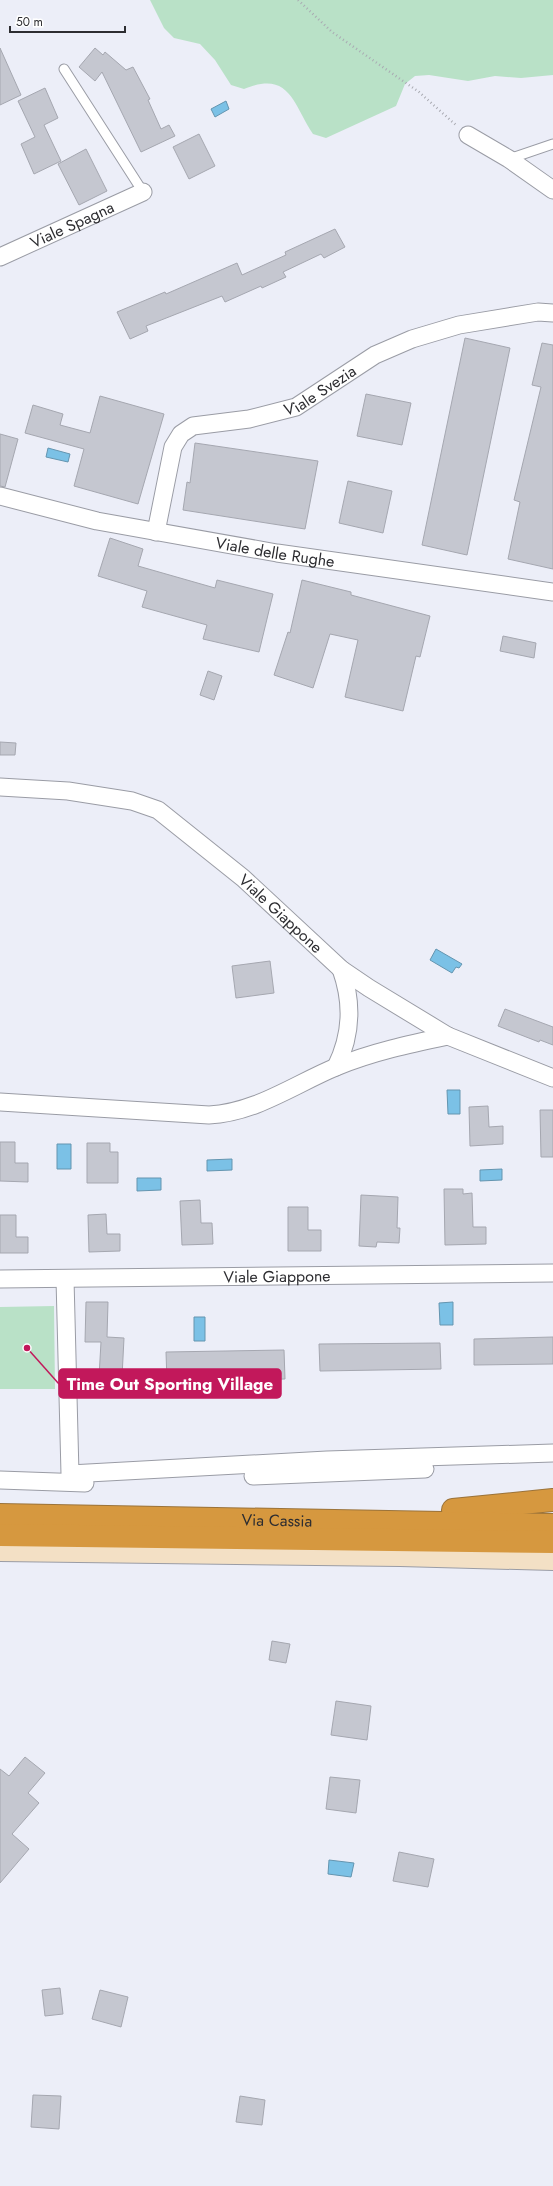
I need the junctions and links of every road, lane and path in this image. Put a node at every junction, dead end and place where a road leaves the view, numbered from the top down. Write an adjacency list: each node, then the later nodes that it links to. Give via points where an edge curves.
1 (298, 0): 3 (path, via 332,32 419,92)
2 (64, 69): 7 (lane)
3 (468, 135): 5 (street)
4 (553, 144): 5 (lane)
5 (509, 159): 6 (street)
6 (553, 190)
7 (143, 192): 8 (street, Viale Spagna)
8 (0, 257)
9 (553, 313): 11 (street, Viale Svezia, via 538,312 459,325 412,339 376,355 311,399 292,408 249,419 201,424 186,430 173,447)
10 (0, 496): 11 (street, Viale delle Rughe, via 96,521)
11 (156, 532): 12 (street, Viale delle Rughe, via 277,553)
12 (553, 592)
13 (0, 787): 14 (street, Viale Giappone, via 68,791 132,801 158,810 243,878)
14 (341, 969): 15 (street, Viale Giappone); 16 (street, via 350,1003 350,1027)
15 (448, 1036): 16 (street, via 378,1052); 17 (street, Viale Giappone)
16 (336, 1067): 18 (street, via 249,1108 218,1115)
17 (553, 1078)
18 (0, 1102)
19 (553, 1273): 20 (street, Viale Giappone)
20 (65, 1278): 21 (street, Viale Giappone); 22 (street, via 70,1474 327,1460)
21 (0, 1279)
22 (553, 1453)
23 (553, 1464): 24 (street, via 70,1483)
24 (0, 1480)
25 (553, 1500): 27 (highway, via 424,1512)
26 (0, 1515): 27 (highway, Via Cassia)
27 (406, 1521): 28 (highway, Via Cassia)
28 (553, 1525)
29 (0, 1535): 30 (highway, Via Cassia)
30 (553, 1542)
31 (0, 1550): 32 (street)
32 (553, 1559)

